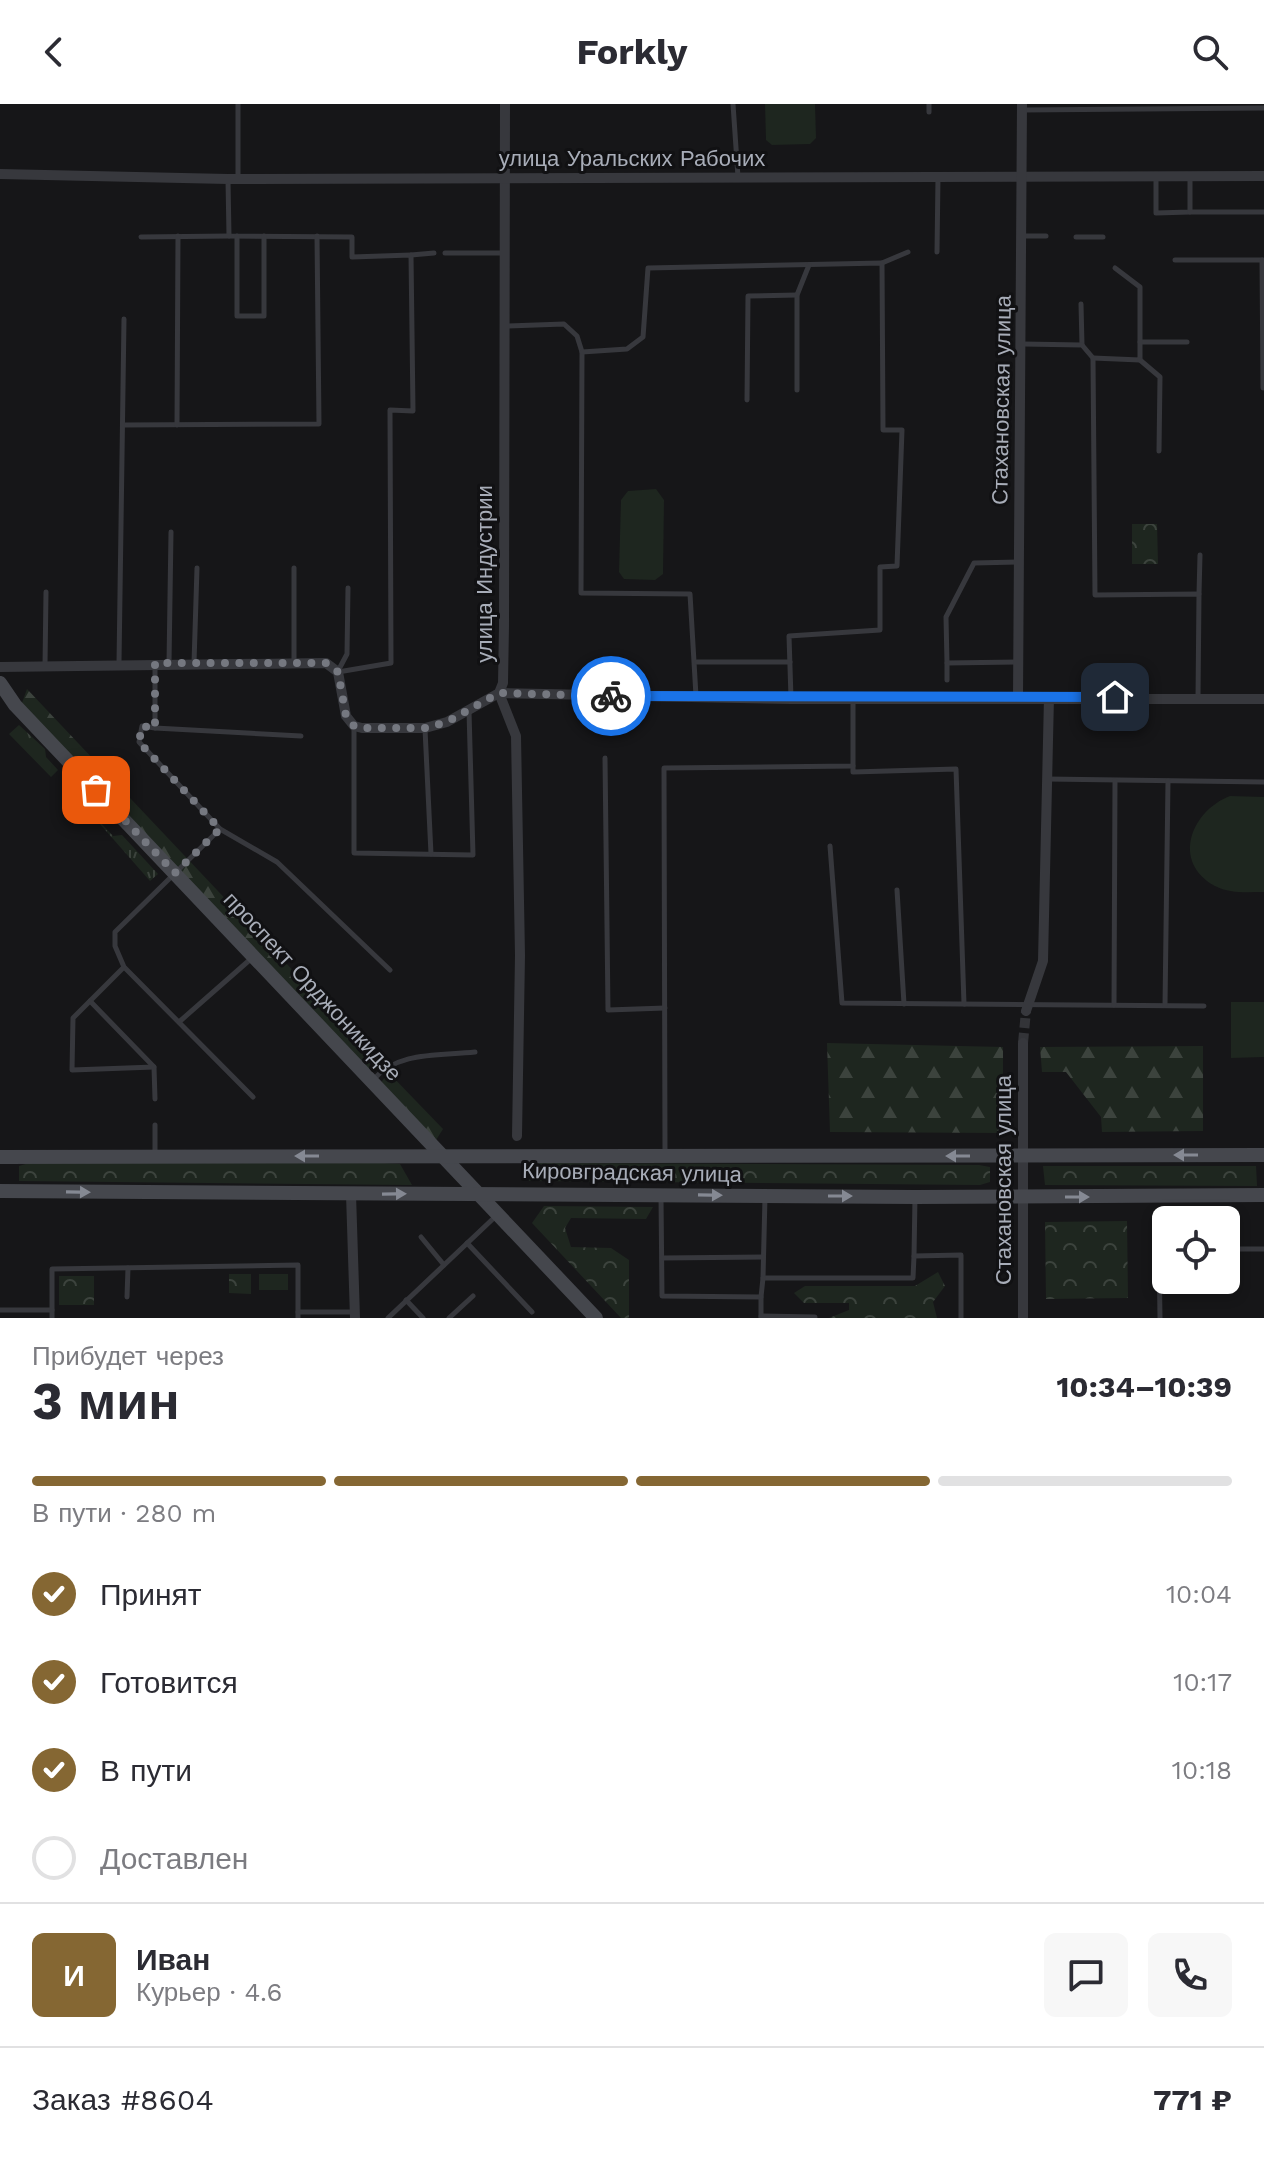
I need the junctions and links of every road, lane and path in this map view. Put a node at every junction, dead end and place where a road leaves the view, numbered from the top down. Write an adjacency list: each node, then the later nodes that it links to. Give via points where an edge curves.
1 (238, 104): 16 (lane)
2 (505, 104): 14 (street, улица Индустрии)
3 (733, 104): 15 (lane)
4 (929, 104): 7 (lane)
5 (1022, 107): 6 (lane); 9 (street, Стахановская улица)
6 (1264, 108)
7 (929, 112)
8 (0, 174): 16 (street, улица Уральских Рабочих)
9 (1021, 174): 10 (street, улица Уральских Рабочих); 11 (street, улица Уральских Рабочих); 24 (street, Стахановская улица)
10 (938, 175): 15 (street, улица Уральских Рабочих); 30 (lane)
11 (1156, 176): 12 (street, улица Уральских Рабочих); 17 (lane, via 1156,213)
12 (1190, 176): 13 (street, улица Уральских Рабочих); 17 (lane)
13 (1264, 176)
14 (503, 178): 15 (street, улица Уральских Рабочих); 16 (street, улица Уральских Рабочих); 33 (street, улица Индустрии)
15 (738, 178)
16 (233, 179): 20 (lane)
17 (1190, 212): 18 (lane)
18 (1264, 212)
19 (178, 236): 20 (lane); 26 (lane); 55 (lane)
20 (229, 236): 21 (lane)
21 (237, 236): 22 (lane); 22 (lane, via 237,316 264,316)
22 (264, 236): 23 (lane)
23 (317, 236): 34 (lane, via 352,237 352,257); 55 (lane, via 319,424)
24 (1022, 236): 25 (lane); 46 (street, Стахановская улица)
25 (1046, 236)
26 (141, 237)
27 (1076, 237): 28 (lane)
28 (1103, 237)
29 (908, 252): 37 (lane)
30 (937, 252)
31 (434, 253): 34 (lane)
32 (445, 253): 33 (lane)
33 (504, 253): 43 (street, улица Индустрии)
34 (411, 255): 76 (lane, via 413,411 390,410 391,663)
35 (1175, 260): 36 (lane)
36 (1263, 260): 51 (lane)
37 (882, 263): 38 (lane); 66 (lane, via 883,430 902,430 897,566 880,567 880,630 789,636)
38 (809, 265): 40 (lane); 48 (lane, via 648,268 643,337 627,349)
39 (1115, 268): 44 (lane, via 1140,287)
40 (797, 295): 52 (lane); 53 (lane, via 748,296)
41 (1081, 304): 47 (lane)
42 (124, 319): 54 (lane)
43 (504, 326): 48 (lane, via 564,324 577,336); 79 (street, улица Индустрии)
44 (1140, 342): 45 (lane); 50 (lane)
45 (1187, 342)
46 (1023, 344): 47 (lane); 59 (street, Стахановская улица)
47 (1082, 345): 49 (lane)
48 (582, 352): 65 (lane, via 581,593 690,594)
49 (1093, 358): 50 (lane); 64 (lane, via 1095,595)
50 (1140, 360): 56 (lane, via 1160,377)
51 (1263, 388)
52 (797, 390)
53 (747, 400)
54 (123, 425): 55 (lane); 68 (lane)
55 (177, 425)
56 (1159, 451)
57 (171, 532): 70 (lane)
58 (1200, 555): 64 (lane)
59 (1019, 562): 67 (street, Стахановская улица); 72 (lane, via 974,563 946,617)
60 (197, 568): 71 (lane)
61 (294, 568): 73 (lane)
62 (348, 588): 76 (lane, via 347,654)
63 (46, 592): 74 (lane)
64 (1199, 594): 84 (lane)
65 (697, 662): 66 (lane); 82 (lane)
66 (790, 662): 85 (lane)
67 (1017, 662): 72 (lane); 80 (street, Стахановская улица)
68 (119, 663): 69 (street); 74 (street)
69 (155, 663): 70 (street); 89 (lane)
70 (169, 663): 71 (street)
71 (194, 663): 73 (street)
72 (947, 663): 77 (lane)
73 (294, 664): 76 (street, via 326,663)
74 (45, 665): 75 (street)
75 (0, 667)
76 (338, 672): 88 (street, via 346,716)
77 (947, 680)
78 (0, 683): 101 (main road, проспект Орджоникидзе)
79 (499, 693): 82 (street); 87 (street); 124 (street, улица Индустрии, via 516,736)
80 (1018, 697): 81 (street); 83 (street)
81 (1049, 697): 84 (street); 94 (street)
82 (696, 698): 85 (street)
83 (853, 698): 85 (street); 93 (lane)
84 (1198, 698): 86 (street)
85 (791, 699)
86 (1264, 699)
87 (469, 711): 90 (street); 100 (lane, via 473,855)
88 (354, 726): 90 (street); 100 (lane, via 354,853)
89 (155, 728): 91 (lane); 98 (lane, via 142,726 139,742)
90 (425, 728): 100 (lane)
91 (301, 736)
92 (605, 758): 114 (lane, via 608,1010)
93 (853, 766): 110 (lane, via 853,772 956,769); 114 (lane, via 664,768)
94 (1046, 779): 95 (lane); 115 (street, via 1043,961)
95 (1115, 781): 96 (lane); 111 (lane)
96 (1168, 781): 97 (lane); 112 (lane)
97 (1264, 782)
98 (220, 829): 101 (lane); 107 (lane, via 277,862)
99 (830, 846): 102 (lane)
100 (431, 854)
101 (175, 873): 105 (main road, проспект Орджоникидзе); 106 (lane, via 115,932)
102 (834, 885): 103 (lane); 109 (lane, via 842,1003)
103 (824, 887)
104 (897, 890): 109 (lane)
105 (254, 956): 116 (lane); 120 (main road, проспект Орджоникидзе)
106 (124, 967): 108 (lane); 116 (lane)
107 (390, 970)
108 (90, 1001): 119 (lane); 119 (lane, via 73,1018 72,1070)
109 (904, 1004): 110 (lane)
110 (964, 1004): 115 (lane)
111 (1114, 1005): 112 (lane); 115 (lane)
112 (1165, 1005): 113 (lane)
113 (1204, 1006)
114 (665, 1008): 127 (lane)
115 (1028, 1008)
116 (179, 1022): 121 (lane)
117 (1023, 1043): 128 (street, Стахановская улица)
118 (475, 1052): 120 (lane, via 406,1058 386,1065)
119 (154, 1067): 122 (lane)
120 (372, 1081): 126 (main road, проспект Орджоникидзе)
121 (253, 1097)
122 (155, 1099)
123 (155, 1125): 130 (lane)
124 (517, 1136)
125 (1264, 1155): 128 (main road, Кировградская улица, one-way to 128)
126 (441, 1156): 127 (main road, Кировградская улица); 130 (main road, Кировградская улица, one-way to 130); 132 (main road, проспект Орджоникидзе)
127 (665, 1156): 128 (main road, Кировградская улица, one-way to 127)
128 (1023, 1156): 138 (street, Стахановская улица)
129 (0, 1157): 130 (main road, Кировградская улица)
130 (155, 1157)
131 (0, 1191): 133 (main road, Кировградская улица, one-way to 133)
132 (477, 1193): 133 (main road, Кировградская улица, one-way to 132); 134 (main road, Кировградская улица); 139 (main road, проспект Орджоникидзе)
133 (351, 1194): 159 (street)
134 (661, 1194): 136 (main road, Кировградская улица, one-way to 136); 146 (lane)
135 (1264, 1195): 138 (main road, Кировградская улица, one-way to 135)
136 (765, 1196): 137 (main road, Кировградская улица, one-way to 137); 145 (lane)
137 (915, 1197): 138 (main road, Кировградская улица); 144 (lane)
138 (1023, 1197): 168 (street, Стахановская улица)
139 (497, 1215): 141 (lane); 166 (main road, проспект Орджоникидзе)
140 (421, 1237): 147 (lane)
141 (467, 1243): 147 (lane); 157 (lane)
142 (1240, 1249): 143 (lane)
143 (1264, 1249)
144 (914, 1256): 149 (lane, via 913,1278); 167 (lane, via 961,1255)
145 (763, 1257): 146 (lane); 149 (lane)
146 (662, 1258): 153 (lane, via 662,1296)
147 (444, 1265): 154 (lane)
148 (128, 1268): 152 (lane); 156 (lane, via 52,1269); 158 (lane, via 298,1265)
149 (763, 1278): 153 (lane)
150 (1160, 1294): 169 (lane)
151 (473, 1296): 165 (lane)
152 (127, 1297)
153 (761, 1297): 160 (lane)
154 (406, 1300): 163 (lane); 164 (lane)
155 (0, 1310): 156 (lane)
156 (52, 1310): 162 (lane)
157 (532, 1312)
158 (298, 1315): 159 (lane)
159 (354, 1315)
160 (761, 1317): 161 (lane)
161 (815, 1317)
162 (52, 1318)
163 (388, 1318)
164 (423, 1318)
165 (449, 1318)
166 (596, 1318)
167 (961, 1318)
168 (1023, 1318)
169 (1160, 1318)

